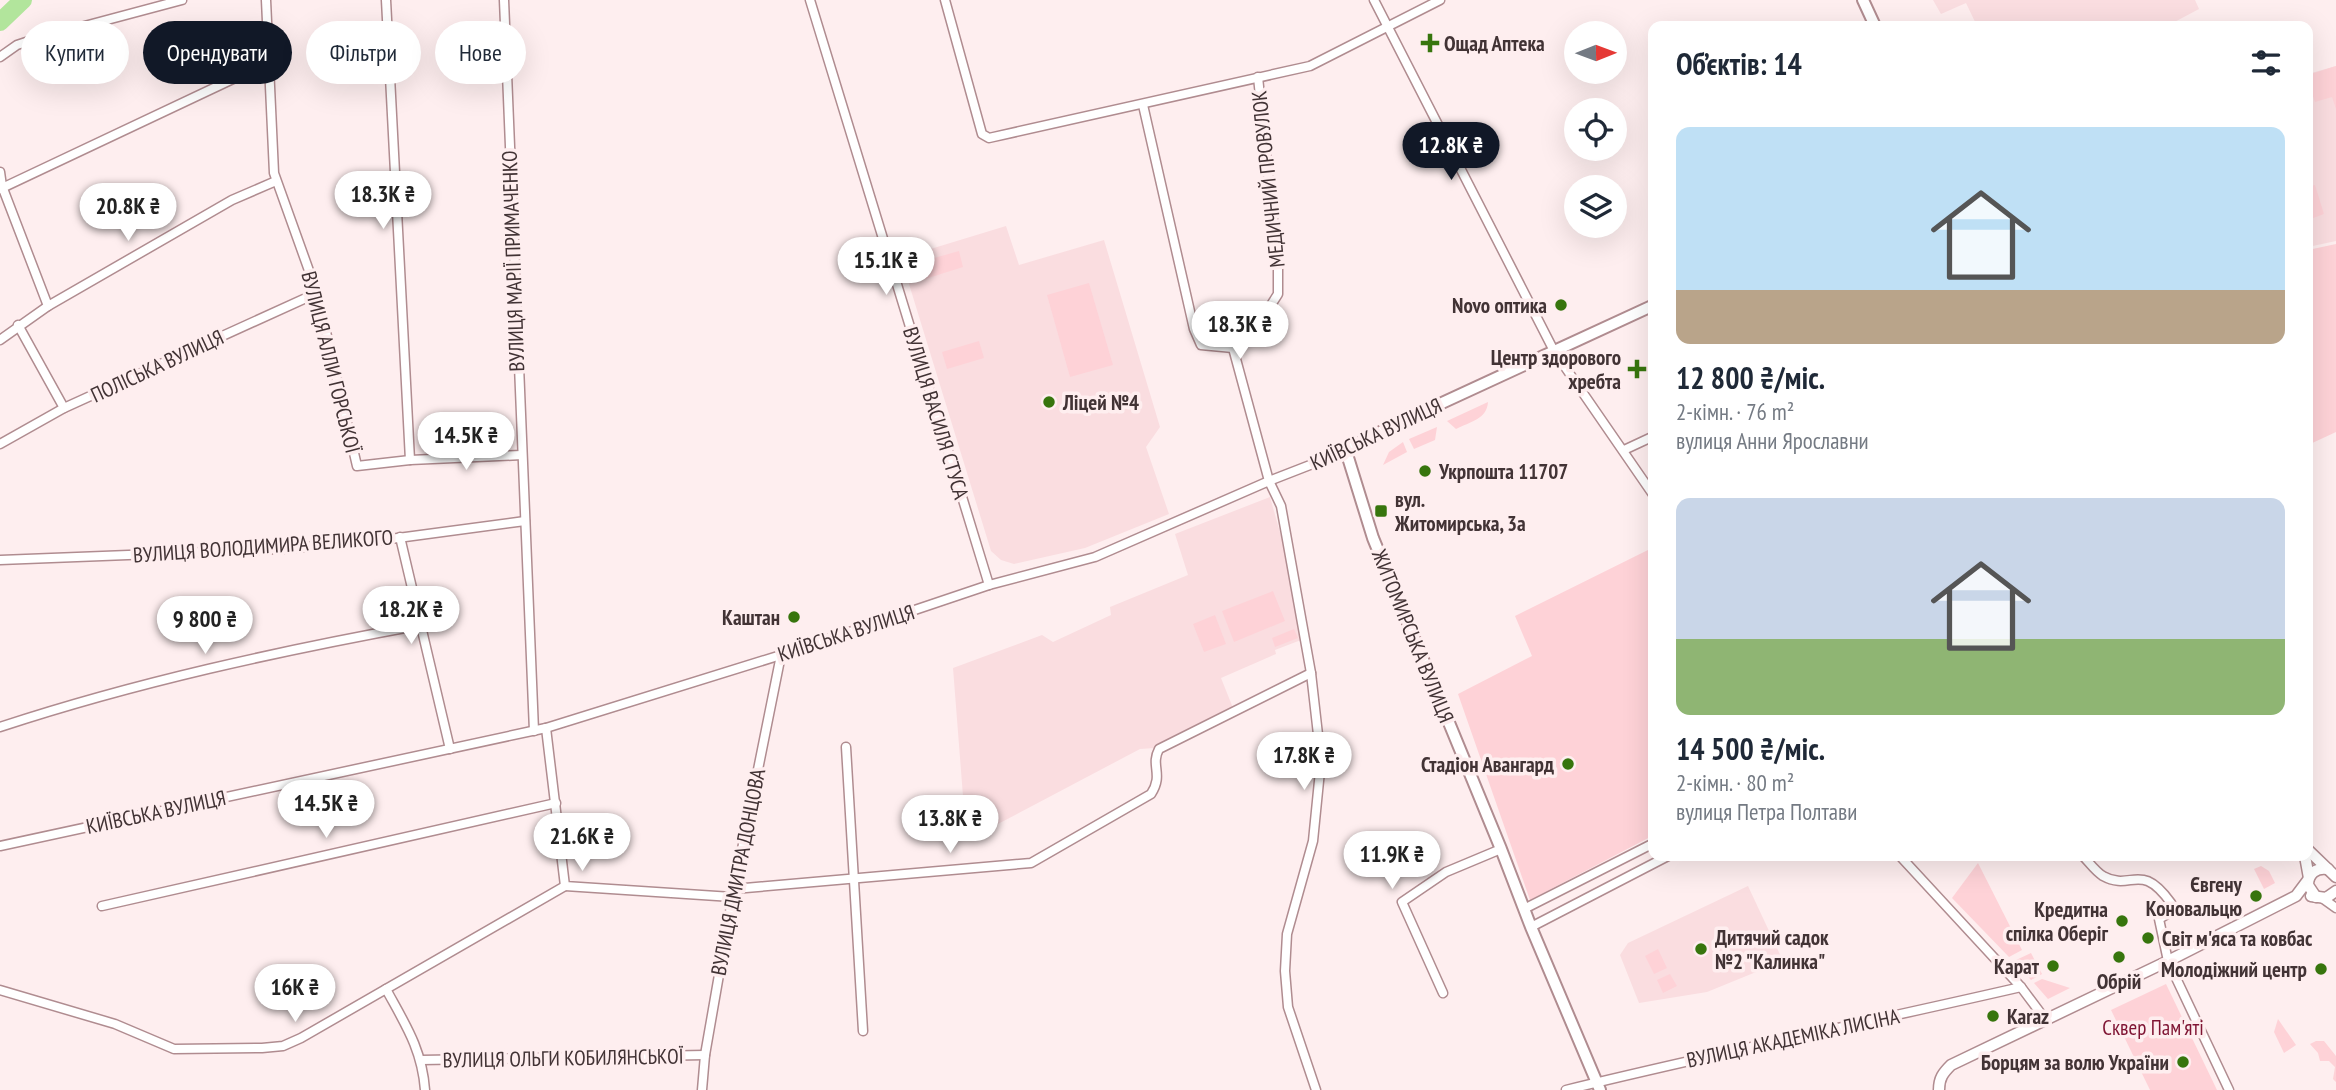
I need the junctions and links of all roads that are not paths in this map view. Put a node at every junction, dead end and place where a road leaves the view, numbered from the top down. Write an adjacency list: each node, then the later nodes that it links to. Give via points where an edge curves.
1 (181, 0): 13 (street, via 16,45)
2 (266, 0): 10 (street, ВУЛИЦЯ АЛЛИ ГОРСЬКОЇ)
3 (386, 0): 34 (street)
4 (504, 0): 33 (street, ВУЛИЦЯ МАРІЇ ПРИМАЧЕНКО)
5 (810, 0): 40 (street, ВУЛИЦЯ ВАСИЛЯ СТУСА)
6 (945, 0): 17 (street, МЕДИЧНИЙ ПРОВУЛОК, via 985,137)
7 (1374, 0): 12 (street)
8 (1440, 0): 12 (street, МЕДИЧНИЙ ПРОВУЛОК)
9 (1867, 2): 11 (main road)
10 (267, 21)
11 (1873, 21)
12 (1388, 26): 14 (street, МЕДИЧНИЙ ПРОВУЛОК, via 1310,66); 27 (street)
13 (0, 58)
14 (1258, 77): 17 (street, МЕДИЧНИЙ ПРОВУЛОК); 26 (street, МЕДИЧНИЙ ПРОВУЛОК, via 1278,294)
15 (222, 84): 20 (street)
16 (270, 84): 19 (street, ВУЛИЦЯ АЛЛИ ГОРСЬКОЇ)
17 (1143, 105): 26 (street, via 1194,329 1201,345)
18 (0, 172): 20 (street)
19 (276, 181): 21 (street, ВУЛИЦЯ АЛЛИ ГОРСЬКОЇ); 22 (street, via 232,200)
20 (1, 188): 22 (street)
21 (317, 293): 28 (street, ПОЛІСЬКА ВУЛИЦЯ); 34 (street, ВУЛИЦЯ АЛЛИ ГОРСЬКОЇ, via 357,466)
22 (48, 306): 24 (street)
23 (1648, 308): 27 (main road, КИЇВСЬКА ВУЛИЦЯ)
24 (18, 326): 25 (street); 28 (street)
25 (0, 340)
26 (1233, 348): 35 (street)
27 (1553, 351): 31 (main road, КИЇВСЬКА ВУЛИЦЯ); 32 (street)
28 (64, 408): 30 (street, ПОЛІСЬКА ВУЛИЦЯ)
29 (1648, 439): 32 (street)
30 (0, 444)
31 (1346, 450): 35 (street, КИЇВСЬКА ВУЛИЦЯ); 52 (main road, ЖИТОМИРСЬКА ВУЛИЦЯ, via 1373,538)
32 (1624, 450): 36 (street)
33 (522, 455): 34 (street); 37 (street, ВУЛИЦЯ МАРІЇ ПРИМАЧЕНКО)
34 (410, 460)
35 (1269, 481): 40 (street, КИЇВСЬКА ВУЛИЦЯ, via 1095,556); 43 (street, via 1282,506)
36 (1648, 487)
37 (525, 521): 38 (street, ВУЛИЦЯ ВОЛОДИМИРА ВЕЛИКОГО); 46 (street, ВУЛИЦЯ МАРІЇ ПРИМАЧЕНКО)
38 (400, 537): 39 (street, ВУЛИЦЯ ВОЛОДИМИРА ВЕЛИКОГО, via 280,548); 41 (street)
39 (0, 560)
40 (989, 585): 42 (street, КИЇВСЬКА ВУЛИЦЯ)
41 (421, 625): 44 (street, via 169,679); 48 (street)
42 (781, 655): 45 (street, КИЇВСЬКА ВУЛИЦЯ); 62 (street, ВУЛИЦЯ ДМИТРА ДОНЦОВА)
43 (1311, 673): 59 (street, via 1159,749 1158,783 1151,794 1031,863); 82 (street, via 1321,761 1313,841 1287,934 1285,971 1288,1007)
44 (0, 727)
45 (546, 728): 46 (street, КИЇВСЬКА ВУЛИЦЯ); 49 (street)
46 (534, 731): 48 (street, КИЇВСЬКА ВУЛИЦЯ)
47 (846, 747): 59 (street)
48 (450, 749): 50 (street, КИЇВСЬКА ВУЛИЦЯ)
49 (556, 803): 61 (street); 66 (street)
50 (0, 846)
51 (1648, 846): 68 (street)
52 (1501, 849): 68 (main road, ЖИТОМИРСЬКА ВУЛИЦЯ); 74 (street, via 1446,872 1402,902)
53 (2313, 854): 58 (street)
54 (1658, 861): 69 (street)
55 (1905, 861): 71 (street)
56 (2088, 861): 70 (street, via 2111,879 2145,878 2161,889 2171,903 2169,913 2159,919)
57 (2306, 861): 60 (street)
58 (2333, 872): 60 (street, via 2318,869)
59 (856, 878): 62 (street); 76 (street)
60 (2309, 879): 64 (street); 65 (street, via 2309,890)
61 (565, 886): 62 (street); 72 (street)
62 (733, 893): 77 (street, ВУЛИЦЯ ДМИТРА ДОНЦОВА)
63 (2335, 894): 65 (street)
64 (2296, 896): 65 (street); 70 (street)
65 (2319, 898): 67 (street)
66 (102, 906)
67 (2336, 908)
68 (1524, 909): 69 (main road, ЖИТОМИРСЬКА ВУЛИЦЯ)
69 (1531, 927): 79 (main road, ЖИТОМИРСЬКА ВУЛИЦЯ)
70 (2168, 961): 75 (street); 85 (street)
71 (2021, 987): 75 (street); 79 (street, ВУЛИЦЯ АКАДЕМІКА ЛИСІНА)
72 (386, 989): 73 (street, via 283,1046 174,1049 115,1024); 78 (street)
73 (0, 990)
74 (1443, 993)
75 (2045, 1019): 84 (street, via 1951,1065 1943,1073)
76 (863, 1031)
77 (705, 1055): 78 (street, ВУЛИЦЯ ОЛЬГИ КОБИЛЯНСЬКОЇ); 81 (street, ВУЛИЦЯ ДМИТРА ДОНЦОВА)
78 (421, 1060): 80 (street)
79 (1598, 1086): 83 (street, ВУЛИЦЯ АКАДЕМІКА ЛИСІНА)
80 (425, 1090)
81 (702, 1090)
82 (1316, 1090)
83 (1566, 1090)
84 (1939, 1090)
85 (2229, 1090)

